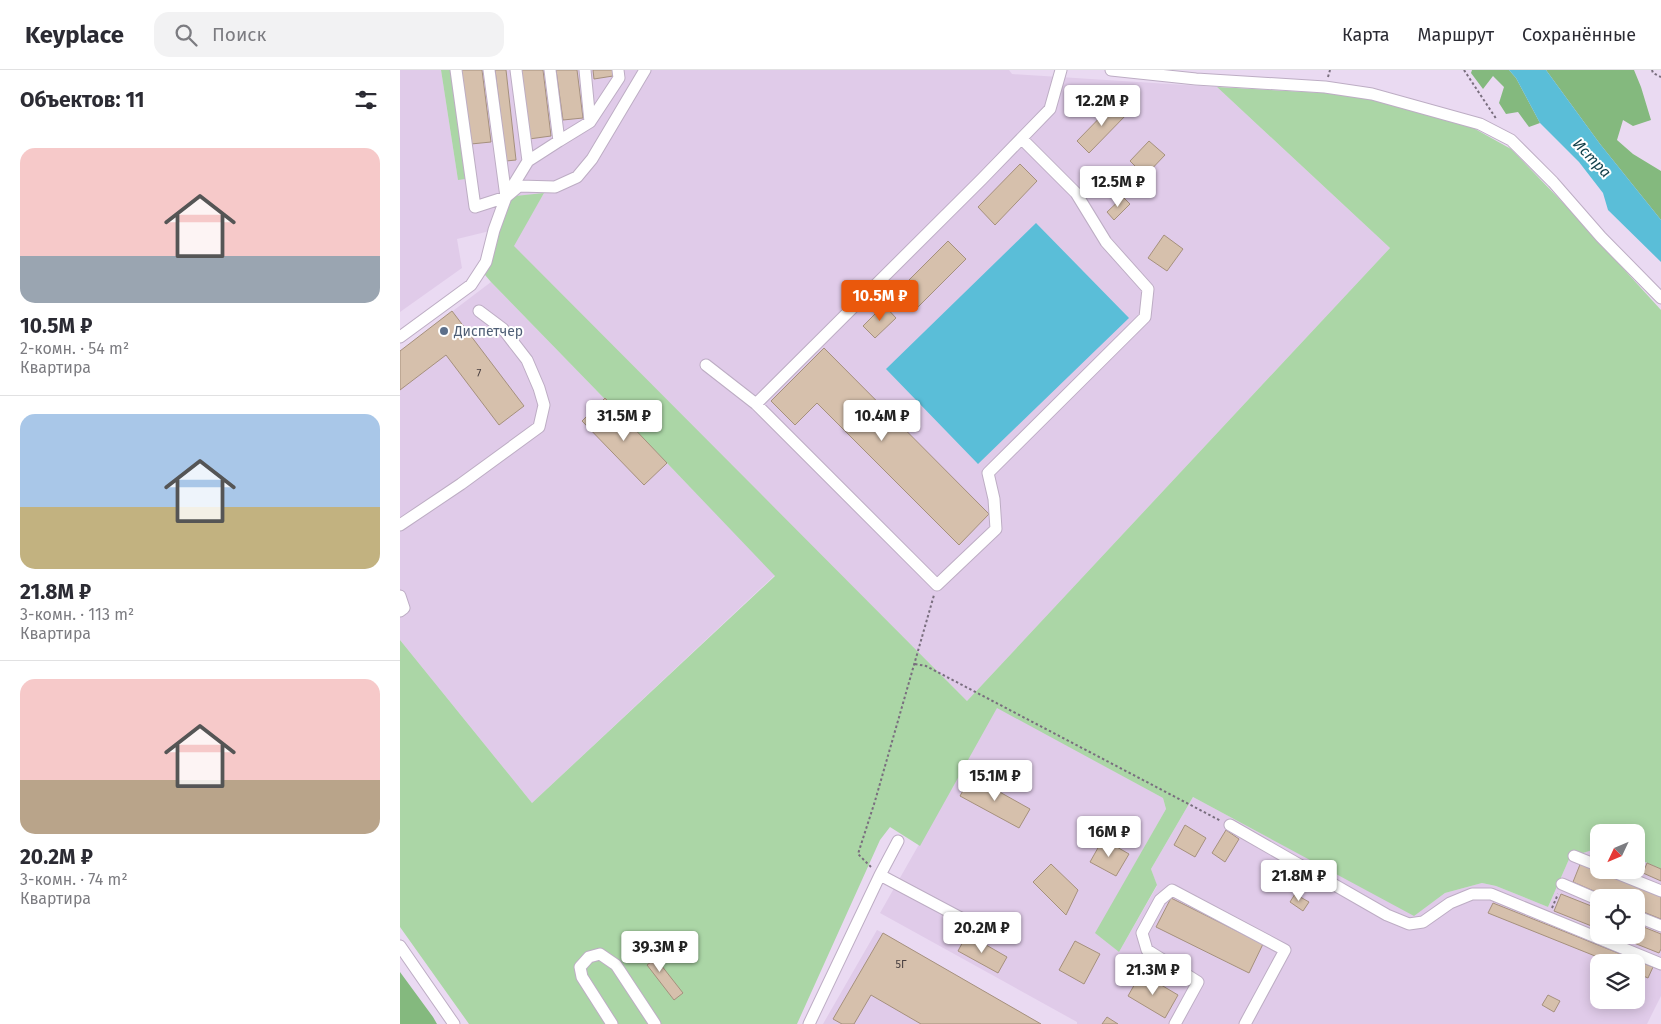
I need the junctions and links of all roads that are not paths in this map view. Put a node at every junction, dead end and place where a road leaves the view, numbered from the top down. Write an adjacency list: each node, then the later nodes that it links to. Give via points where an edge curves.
1 (456, 70): 14 (street, via 475,207)
2 (489, 70): 14 (street)
3 (516, 70): 13 (street)
4 (550, 70): 12 (street)
5 (585, 70): 10 (street)
6 (644, 70): 14 (street, via 592,159 577,177 556,186 519,186)
7 (1061, 70): 11 (street, via 1050,109)
8 (1111, 70): 15 (street, via 1325,87 1372,94 1480,124 1511,140)
9 (620, 73): 10 (street)
10 (590, 122): 12 (street)
11 (1022, 139): 19 (street); 19 (street, via 1076,193 1106,242 1148,289 1145,317 988,474 996,529 937,586)
12 (559, 141): 13 (street)
13 (528, 161): 14 (street)
14 (506, 197): 17 (street, via 486,262 471,284)
15 (1661, 298)
16 (479, 311): 20 (street, via 503,329 527,360 544,405 539,427)
17 (400, 337)
18 (706, 365): 19 (street)
19 (756, 404)
20 (400, 526)
21 (400, 596): 22 (street, via 404,608)
22 (400, 611)
23 (1230, 825): 36 (street, via 1409,924 1423,922 1450,903 1472,894 1491,894)
24 (898, 841): 27 (street)
25 (1574, 856): 26 (street)
26 (1590, 862)
27 (880, 875): 34 (street); 40 (street)
28 (1631, 879): 30 (street)
29 (1562, 884): 31 (street)
30 (1661, 891)
31 (1590, 896)
32 (1645, 920): 33 (street)
33 (1661, 926)
34 (993, 935)
35 (400, 946): 37 (street)
36 (1661, 964)
37 (454, 1024)
38 (612, 1024): 39 (street, via 582,977 580,967 588,957 600,954 616,965)
39 (655, 1024)
40 (809, 1024)
41 (1175, 1024): 42 (street, via 1198,982 1147,950 1142,934 1160,900 1172,890 1285,950)
42 (1245, 1024)

